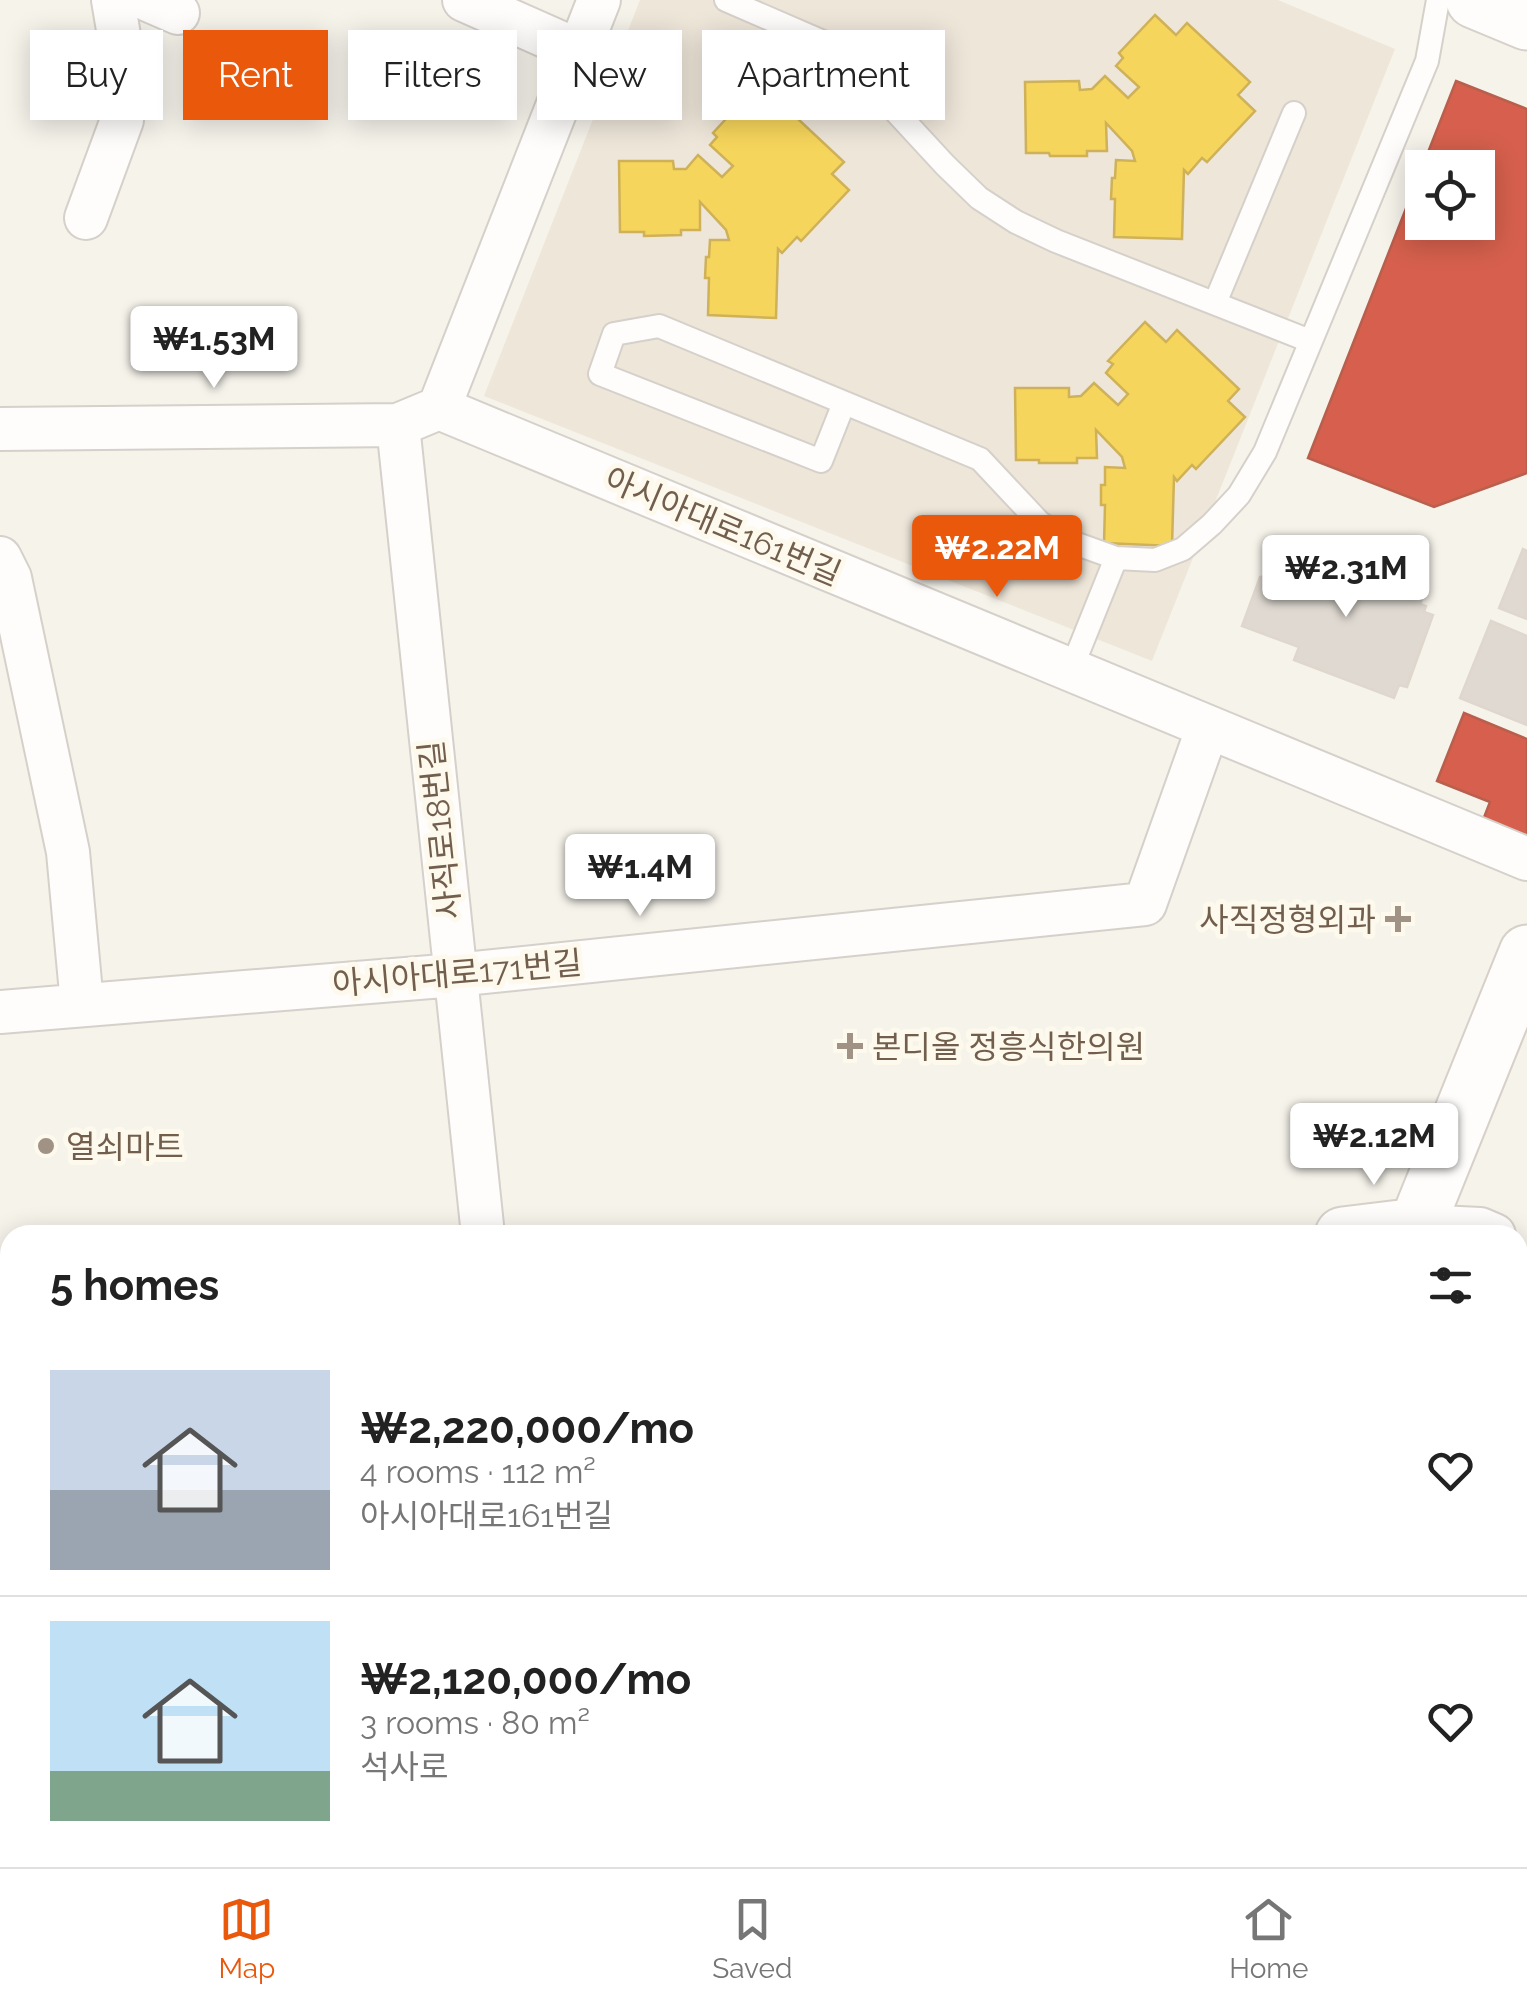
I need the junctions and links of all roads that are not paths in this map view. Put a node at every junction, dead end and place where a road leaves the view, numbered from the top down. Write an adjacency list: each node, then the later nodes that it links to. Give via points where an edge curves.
1 (113, 0): 12 (street, via 124,59 122,120)
2 (464, 0): 9 (street)
3 (599, 0): 8 (street)
4 (726, 0): 13 (lane, via 838,48 945,166 1016,222)
5 (1438, 0): 14 (lane, via 1427,62)
6 (1474, 0): 7 (main road)
7 (1527, 22)
8 (587, 30)
9 (537, 32)
10 (1294, 113): 13 (lane)
11 (552, 120): 16 (street)
12 (86, 218)
13 (1215, 303): 14 (lane)
14 (1310, 341): 20 (lane, via 1265,452 1239,496 1183,549 1155,560)
15 (844, 403): 15 (lane, via 659,326 614,334 600,374 821,462); 20 (lane, via 980,459 1040,522)
16 (438, 408): 17 (street); 21 (street, 아시아대로161번길)
17 (398, 425): 18 (street); 25 (street, 사직로18번길)
18 (0, 430)
19 (0, 558): 26 (street, via 10,578 68,852)
20 (1116, 558): 21 (lane)
21 (1071, 670): 22 (street, 아시아대로161번길)
22 (1208, 727): 23 (street, 아시아대로161번길); 25 (street, 아시아대로171번길, via 1145,904)
23 (1527, 859)
24 (1527, 953): 29 (main road)
25 (455, 974): 26 (street, 아시아대로171번길); 28 (street, 사직로18번길)
26 (82, 1004): 27 (street, 아시아대로171번길)
27 (0, 1012)
28 (482, 1225)
29 (1417, 1225)

